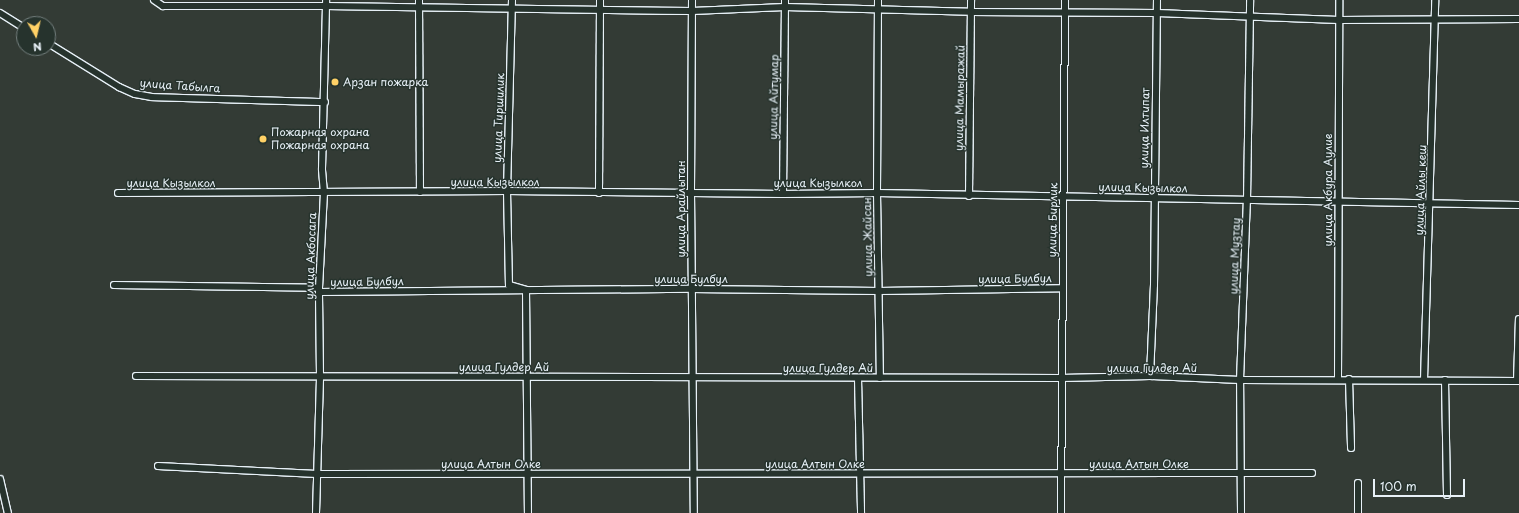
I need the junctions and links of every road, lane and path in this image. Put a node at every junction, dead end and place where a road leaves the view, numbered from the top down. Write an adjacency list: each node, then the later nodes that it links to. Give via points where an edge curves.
1 (154, 0): 14 (street, via 163,6)
2 (419, 0): 16 (street)
3 (512, 0): 17 (street, улица Тиршилик)
4 (600, 0): 18 (street)
5 (692, 0): 20 (street, улица Арайлытан)
6 (785, 0): 15 (street, улица Айтумар)
7 (878, 0): 19 (street, улица Жайсан)
8 (971, 0): 21 (street, улица Мамыражай)
9 (1065, 0): 23 (street, улица Бирлик)
10 (1157, 0): 24 (street, улица Илтипат)
11 (1250, 0): 25 (street, улица Музтау)
12 (1339, 0): 28 (street, улица Акбура Аулие)
13 (1435, 0): 26 (street, улица Айлы кеш)
14 (326, 3): 16 (street); 31 (street, улица Акбосага)
15 (785, 7): 19 (street); 20 (street); 39 (street, улица Айтумар)
16 (418, 8): 17 (street); 33 (street)
17 (512, 9): 18 (street); 32 (street, улица Тиршилик)
18 (599, 9): 20 (street); 37 (street)
19 (878, 10): 21 (street); 38 (street, улица Жайсан)
20 (692, 11): 34 (street, улица Арайлытан)
21 (971, 12): 23 (street); 40 (street, улица Мамыражай)
22 (0, 13): 29 (street)
23 (1064, 13): 24 (street); 41 (street, улица Бирлик)
24 (1156, 13): 25 (street); 42 (street, улица Илтипат)
25 (1250, 15): 28 (street); 43 (street, улица Музтау)
26 (1436, 18): 27 (street); 28 (street); 45 (street, улица Айлы кеш)
27 (1519, 18)
28 (1339, 20): 44 (street, улица Акбура Аулие)
29 (16, 23)
30 (56, 48): 31 (street, улица Табылга, via 118,87 135,94 152,97)
31 (325, 102): 36 (street, улица Акбосага)
32 (507, 191): 33 (street, улица Кызылкол); 37 (street, улица Кызылкол); 51 (street, улица Тиршилик, via 509,285)
33 (420, 192): 36 (street, улица Кызылкол)
34 (691, 192): 37 (street, улица Кызылкол); 39 (street, улица Кызылкол); 49 (street, улица Арайлытан)
35 (118, 193): 36 (street, улица Кызылкол)
36 (324, 193): 50 (street, улица Акбосага)
37 (599, 193)
38 (877, 193): 39 (street, улица Кызылкол); 40 (street, улица Кызылкол); 52 (street, улица Жайсан)
39 (783, 194)
40 (969, 196): 41 (street, улица Кызылкол)
41 (1063, 196): 42 (street, улица Кызылкол); 48 (street, улица Бирлик)
42 (1155, 198): 43 (street, улица Кызылкол); 56 (street, улица Илтипат)
43 (1247, 200): 44 (street, улица Кызылкол); 64 (street, улица Музтау)
44 (1338, 201): 45 (street, улица Кызылкол); 62 (street, улица Акбура Аулие)
45 (1430, 204): 46 (street, улица Кызылкол); 65 (street, улица Айлы кеш)
46 (1519, 206)
47 (114, 285): 50 (street, улица Булбул)
48 (1062, 288): 52 (street, улица Булбул); 61 (street, улица Бирлик)
49 (692, 289): 51 (street, улица Булбул); 52 (street, улица Булбул); 58 (street, улица Арайлытан)
50 (319, 290): 51 (street, улица Булбул); 55 (street, улица Акбосага)
51 (526, 290): 57 (street)
52 (879, 291): 60 (street, улица Жайсан)
53 (1519, 319): 67 (street)
54 (136, 376): 55 (street, улица Гулдер Ай)
55 (320, 376): 57 (street, улица Гулдер Ай); 71 (street, улица Акбосага)
56 (1150, 376): 61 (street, улица Гулдер Ай); 64 (street, улица Гулдер Ай)
57 (527, 377): 58 (street, улица Гулдер Ай); 72 (street)
58 (694, 377): 59 (street, улица Гулдер Ай); 73 (street, улица Арайлытан)
59 (858, 378): 60 (street, улица Гулдер Ай); 74 (street)
60 (880, 378): 61 (street, улица Гулдер Ай)
61 (1061, 378): 75 (street, улица Бирлик)
62 (1338, 379): 63 (street, улица Гулдер Ай); 64 (street, улица Гулдер Ай)
63 (1349, 379): 65 (street, улица Гулдер Ай); 68 (street)
64 (1240, 380): 76 (street, улица Музтау)
65 (1424, 380): 66 (street, улица Гулдер Ай)
66 (1445, 380): 67 (street, улица Гулдер Ай); 79 (street)
67 (1518, 381)
68 (1351, 448)
69 (158, 466): 71 (street, улица Алтын Олке)
70 (1312, 473): 76 (street, улица Алтын Олке)
71 (317, 474): 72 (street, улица Алтын Олке); 81 (street, улица Акбосага)
72 (528, 474): 73 (street, улица Алтын Олке); 82 (street)
73 (694, 474): 74 (street, улица Алтын Олке); 83 (street, улица Арайлытан)
74 (860, 474): 75 (street, улица Алтын Олке); 84 (street)
75 (1061, 474): 76 (street, улица Алтын Олке); 85 (street, улица Бирлик)
76 (1241, 474): 86 (street, улица Музтау)
77 (0, 479): 80 (street)
78 (1358, 483): 87 (street)
79 (1448, 495)
80 (8, 513)
81 (316, 513)
82 (528, 513)
83 (694, 513)
84 (861, 513)
85 (1061, 513)
86 (1241, 513)
87 (1358, 513)

